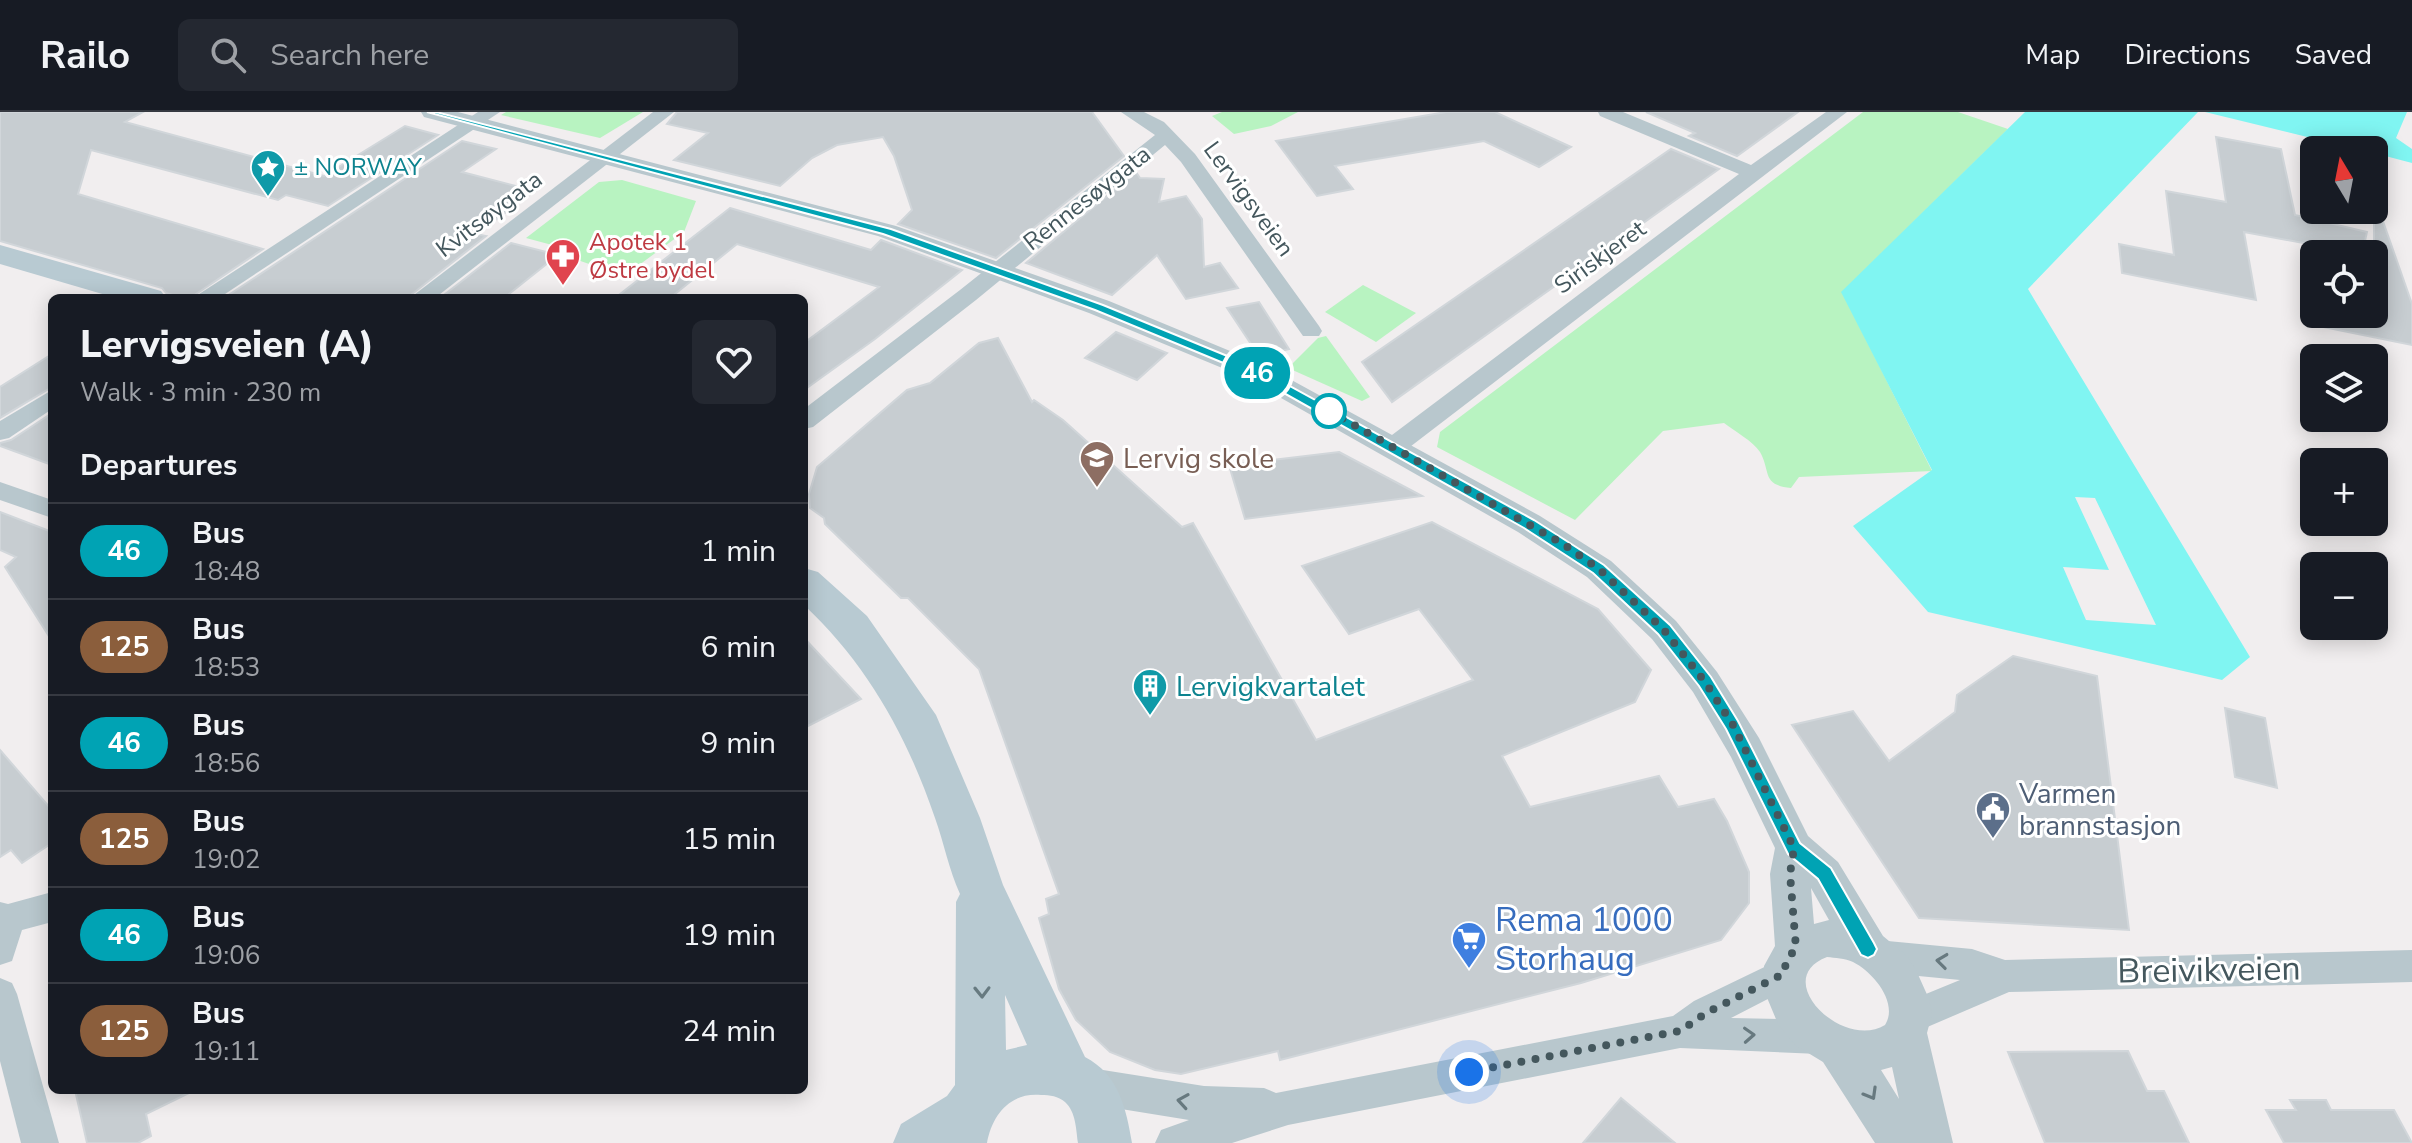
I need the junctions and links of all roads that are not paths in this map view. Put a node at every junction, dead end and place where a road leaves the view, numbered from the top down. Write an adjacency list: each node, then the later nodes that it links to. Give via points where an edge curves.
1 (432, 112): 6 (street)
2 (665, 112): 8 (street, Kvitsøygata)
3 (1130, 112): 7 (street, Lervigsveien)
4 (1607, 112): 9 (street)
5 (1838, 112): 9 (street, Siriskjeret)
6 (483, 118): 8 (street); 15 (street)
7 (1165, 136): 12 (street, Rennesøygata); 17 (street, Lervigsveien, via 1188,158)
8 (606, 157): 12 (street, via 887,231); 16 (street, Kvitsøygata)
9 (1753, 173): 21 (street, Siriskjeret)
10 (0, 254): 14 (main road)
11 (0, 268): 13 (main road)
12 (998, 270): 19 (street, Rennesøygata); 21 (street, via 1254,371)
13 (85, 294)
14 (136, 294)
15 (210, 294)
16 (426, 294)
17 (1311, 331)
18 (48, 401): 20 (street)
19 (813, 415)
20 (0, 432)
21 (1393, 447): 25 (street, via 1563,544 1630,595 1719,702)
22 (0, 491): 23 (street)
23 (48, 508)
24 (808, 581): 26 (main road, via 853,627 921,727)
25 (1794, 848): 29 (street, via 1824,874); 30 (street)
26 (980, 886): 37 (main road); 39 (main road, one-way to 39)
27 (48, 909): 28 (street)
28 (3, 929)
29 (1872, 953): 30 (street, via 1827,938 1810,941); 32 (street, Breivikveien, one-way to 29, via 1972,965); 34 (street, via 1900,979 1909,998)
30 (1790, 961): 35 (street); 36 (street, via 1784,990 1791,1008)
31 (2412, 966): 32 (street, Breivikveien)
32 (2005, 976): 34 (street, Breivikveien, via 1937,1003)
33 (0, 994): 40 (street)
34 (1908, 1025): 36 (street, via 1894,1045 1876,1052 1857,1053); 45 (street)
35 (1680, 1031): 36 (street, one-way to 36, via 1717,1036 1777,1033); 38 (street)
36 (1828, 1042): 44 (street, one-way to 44, via 1861,1078)
37 (1075, 1079): 38 (street, one-way to 37, via 1204,1104); 39 (main road, via 1044,1068 1021,1070 1000,1078); 42 (main road, via 1098,1102)
38 (1288, 1107): 43 (street)
39 (970, 1117): 41 (main road)
40 (40, 1143)
41 (920, 1143)
42 (1105, 1143)
43 (1174, 1143)
44 (1901, 1143)
45 (1930, 1143)

